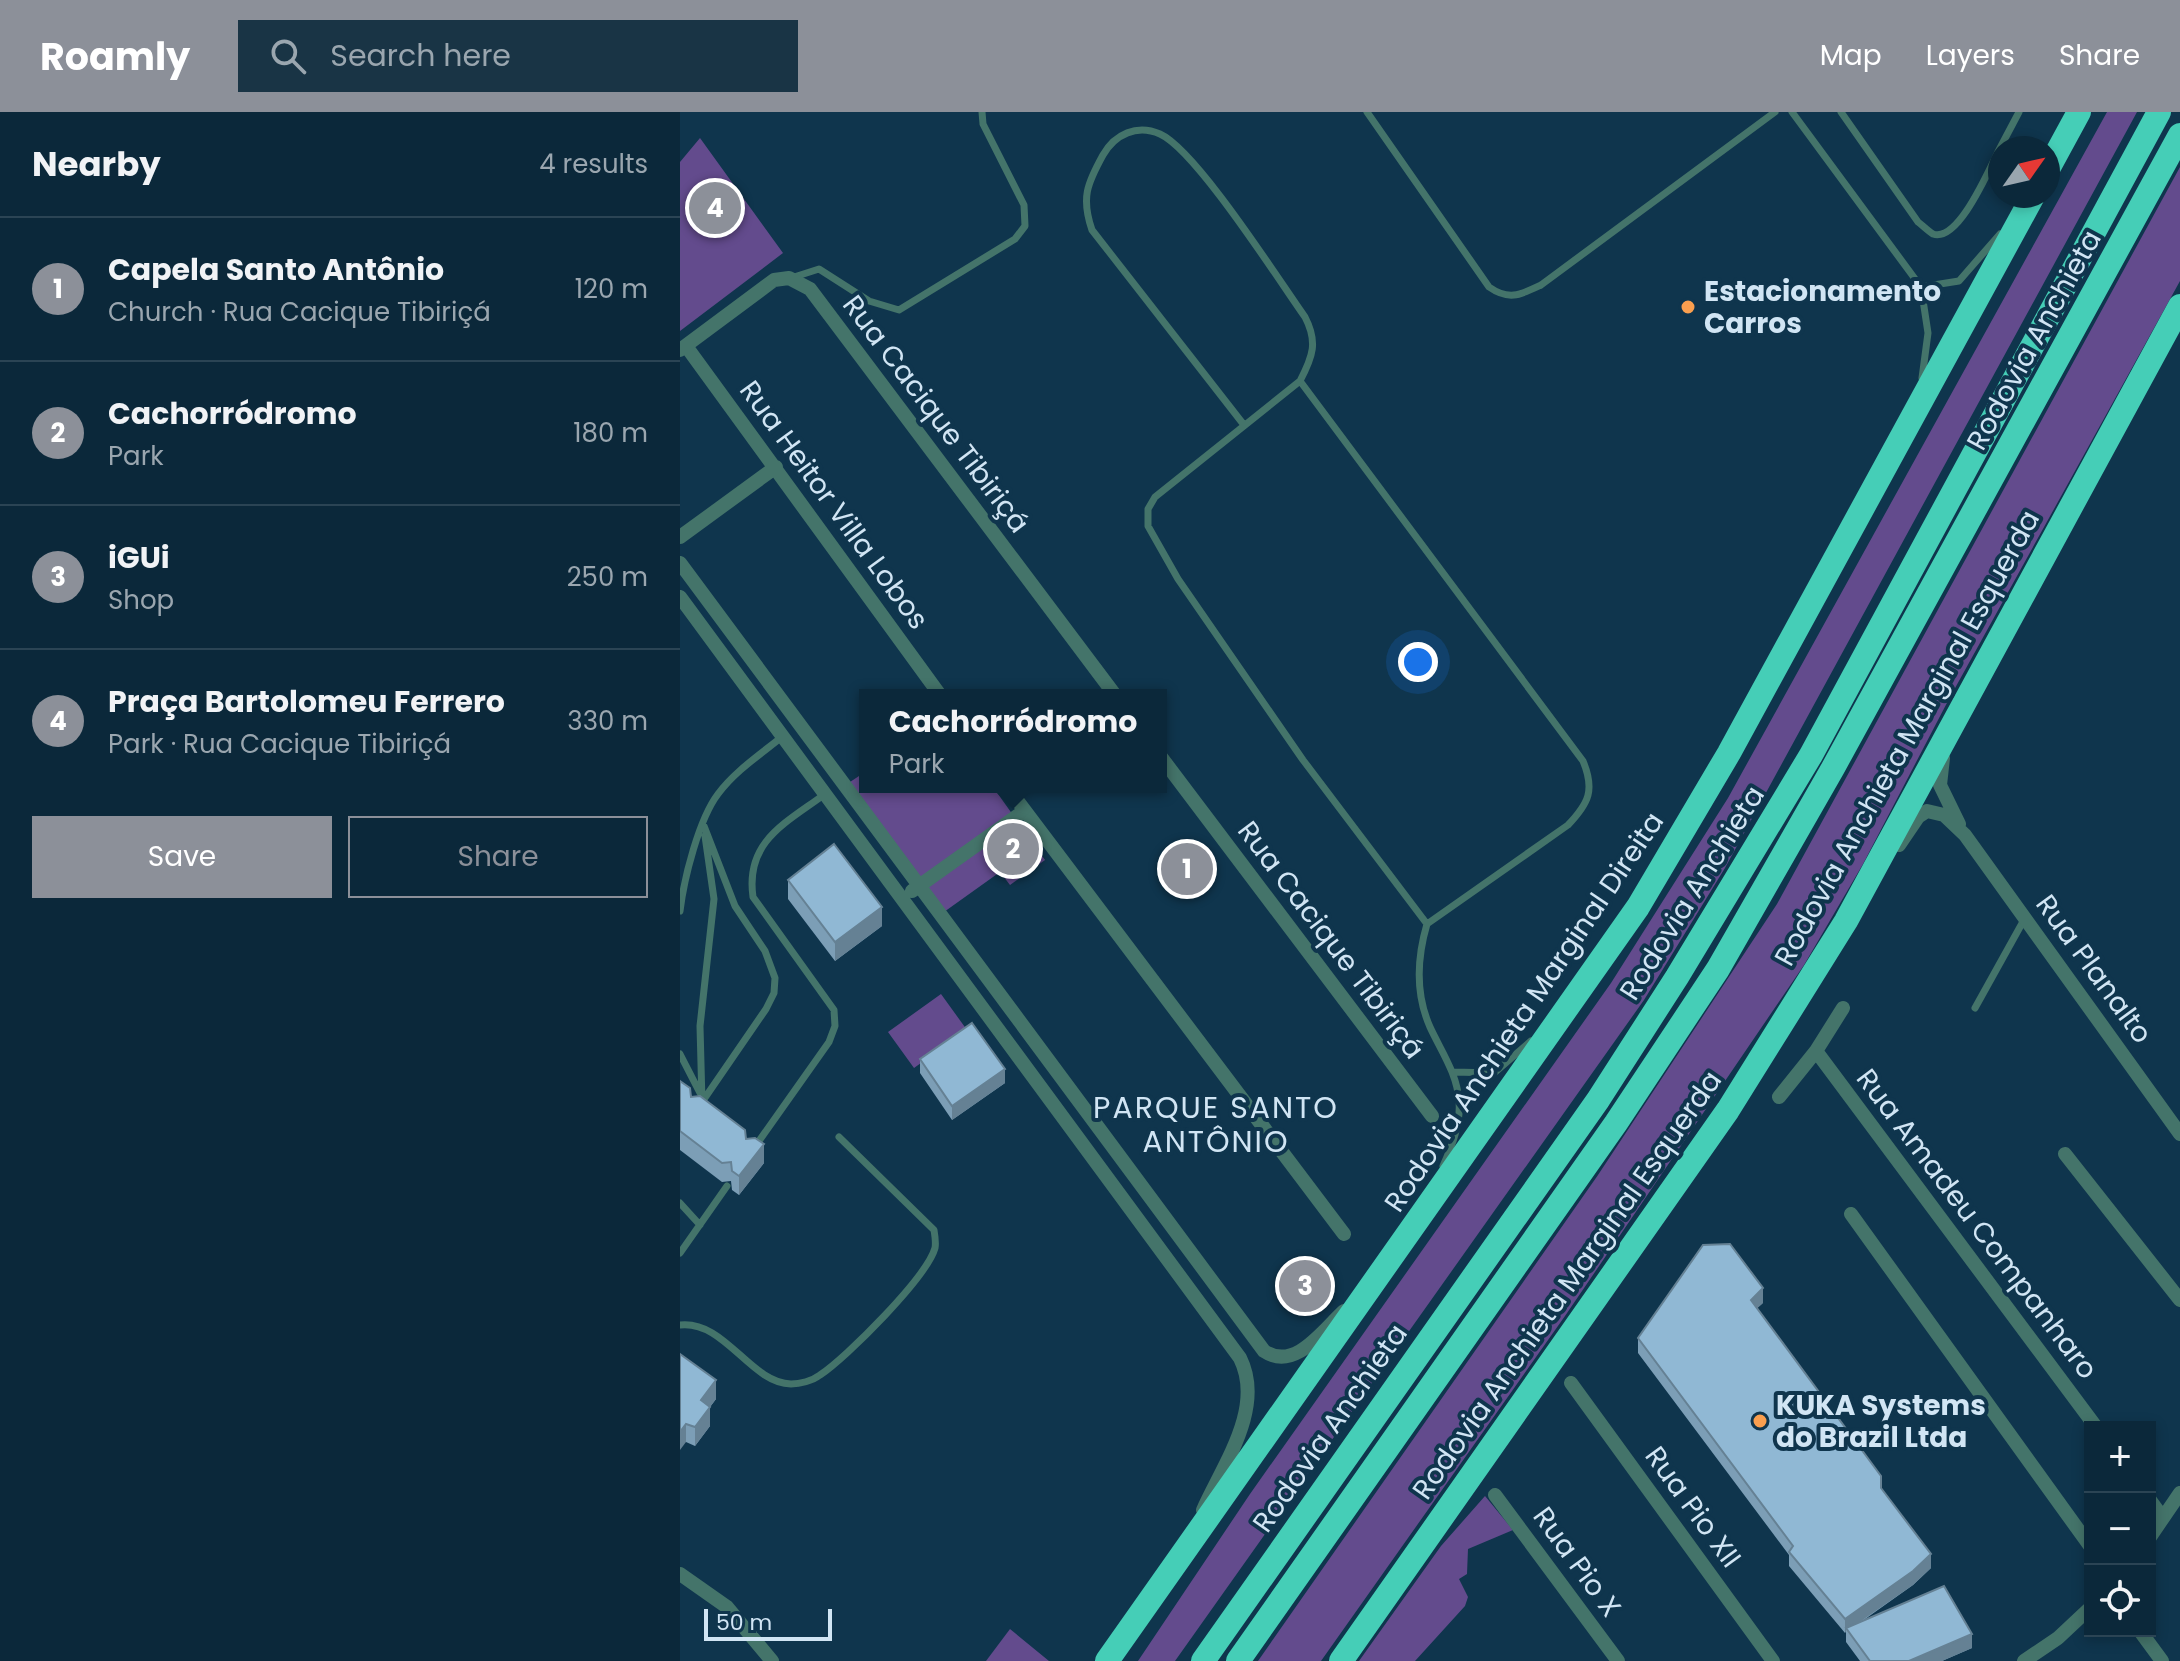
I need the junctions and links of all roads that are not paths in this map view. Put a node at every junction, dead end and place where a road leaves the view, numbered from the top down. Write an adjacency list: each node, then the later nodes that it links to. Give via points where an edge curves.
1 (982, 112): 16 (lane, via 983,124 1024,205 1025,226 1015,239 899,310 869,301 819,269)
2 (1367, 112): 3 (lane, via 1489,287 1515,297 1541,285)
3 (1775, 112)
4 (1792, 112): 17 (lane)
5 (1842, 112): 13 (lane, via 1918,222 1933,234 1946,234 1960,222)
6 (2019, 112): 10 (lane)
7 (2159, 112): 86 (highway, Rodovia Anchieta, via 1811,755 1677,977 1589,1113)
8 (2074, 122): 11 (lane); 12 (highway)
9 (2180, 135): 87 (highway, Rodovia Anchieta, via 1718,969)
10 (2006, 136)
11 (2060, 144)
12 (2060, 147)
13 (1988, 170)
14 (2017, 208): 17 (lane, via 1959,281)
15 (2026, 208): 22 (highway, Rodovia Anchieta Marginal Direita)
16 (789, 278): 19 (street, via 758,289); 28 (street, Rua Cacique Tibiriçá, via 810,289)
17 (1921, 287): 22 (lane, via 1929,346)
18 (2180, 306): 29 (highway, Rodovia Anchieta Marginal Esquerda)
19 (683, 348): 23 (street, Rua Heitor Villa Lobos)
20 (1300, 381): 21 (lane); 21 (lane, via 1314,355 1314,334 1297,304 1180,151 1162,134 1142,128 1122,134 1105,151 1087,187 1084,207 1092,230); 44 (lane, via 1575,749 1592,783 1588,804 1568,825)
21 (1244, 425): 44 (lane, via 1155,497 1148,526 1178,579 1303,760)
22 (1902, 437): 45 (highway, Rodovia Anchieta Marginal Direita, via 1638,907)
23 (776, 467): 24 (street); 27 (street, Rua Heitor Villa Lobos)
24 (680, 537)
25 (680, 563): 31 (street)
26 (680, 597): 30 (street)
27 (936, 689)
28 (1110, 689)
29 (1959, 710): 38 (street, Rua Planalto, via 1939,777); 43 (highway, Rodovia Anchieta Marginal Esquerda)
30 (783, 736): 32 (street); 37 (lane, via 719,792)
31 (812, 742): 32 (street); 39 (street)
32 (795, 754): 35 (street)
33 (1167, 765): 55 (street, Rua Cacique Tibiriçá)
34 (1011, 793): 36 (street)
35 (825, 794): 40 (street); 59 (lane, via 770,836 759,849 750,877 753,897 834,1010 835,1026)
36 (1024, 811): 39 (street); 67 (street)
37 (704, 826): 41 (lane, via 689,863); 52 (lane, via 714,899 700,1026); 52 (lane, via 735,906 765,951 775,978 766,1009)
38 (1965, 835): 42 (street, Rua Planalto); 43 (street, Rua Planalto, via 1935,811 1918,817)
39 (919, 887): 40 (street); 69 (street, via 1264,1351 1284,1358 1297,1353)
40 (902, 899): 80 (street, via 1243,1366 1247,1411)
41 (680, 911)
42 (2025, 918): 47 (lane); 56 (street, Rua Planalto)
43 (1846, 921): 88 (highway, Rodovia Anchieta Marginal Esquerda, via 1728,1110)
44 (1427, 924): 50 (lane, via 1418,969 1420,992 1429,1024)
45 (1566, 1005): 50 (lane, via 1494,1073); 65 (highway, Rodovia Anchieta Marginal Direita)
46 (1843, 1008): 48 (street)
47 (1975, 1008)
48 (1816, 1051): 51 (street); 73 (street, Rua Amadeu Companharo)
49 (680, 1054): 52 (lane)
50 (1454, 1072): 65 (lane, via 1458,1123)
51 (1779, 1097)
52 (702, 1102): 53 (lane); 54 (lane)
53 (713, 1110)
54 (695, 1111)
55 (1432, 1116)
56 (2180, 1134)
57 (746, 1135): 59 (lane)
58 (839, 1137): 71 (lane, via 934,1230 935,1247 917,1277 858,1342 818,1376 801,1383 773,1378 706,1328)
59 (757, 1143): 60 (lane)
60 (750, 1153)
61 (2065, 1154): 70 (street)
62 (727, 1186): 66 (lane)
63 (680, 1203): 66 (lane)
64 (1851, 1214): 79 (street)
65 (1419, 1222): 69 (highway, Rodovia Anchieta Marginal Direita)
66 (700, 1225): 68 (lane)
67 (1344, 1234)
68 (680, 1253)
69 (1383, 1273): 80 (highway, Rodovia Anchieta Marginal Direita)
70 (2180, 1300)
71 (680, 1325)
72 (1571, 1383): 90 (street, Rua Pio XII)
73 (2092, 1421)
74 (2180, 1493): 77 (street)
75 (1495, 1495): 89 (street, Rua Pio X)
76 (2156, 1508): 77 (street)
77 (2163, 1518): 78 (street)
78 (2156, 1528)
79 (2084, 1538)
80 (1184, 1551): 84 (highway, Rodovia Anchieta Marginal Direita)
81 (680, 1574): 85 (street, via 727,1607)
82 (2084, 1614): 91 (street)
83 (2144, 1637): 92 (street)
84 (1109, 1658)
85 (772, 1661)
86 (1203, 1661)
87 (1238, 1661)
88 (1341, 1661)
89 (1618, 1661)
90 (1773, 1661)
91 (2024, 1661)
92 (2162, 1661)

